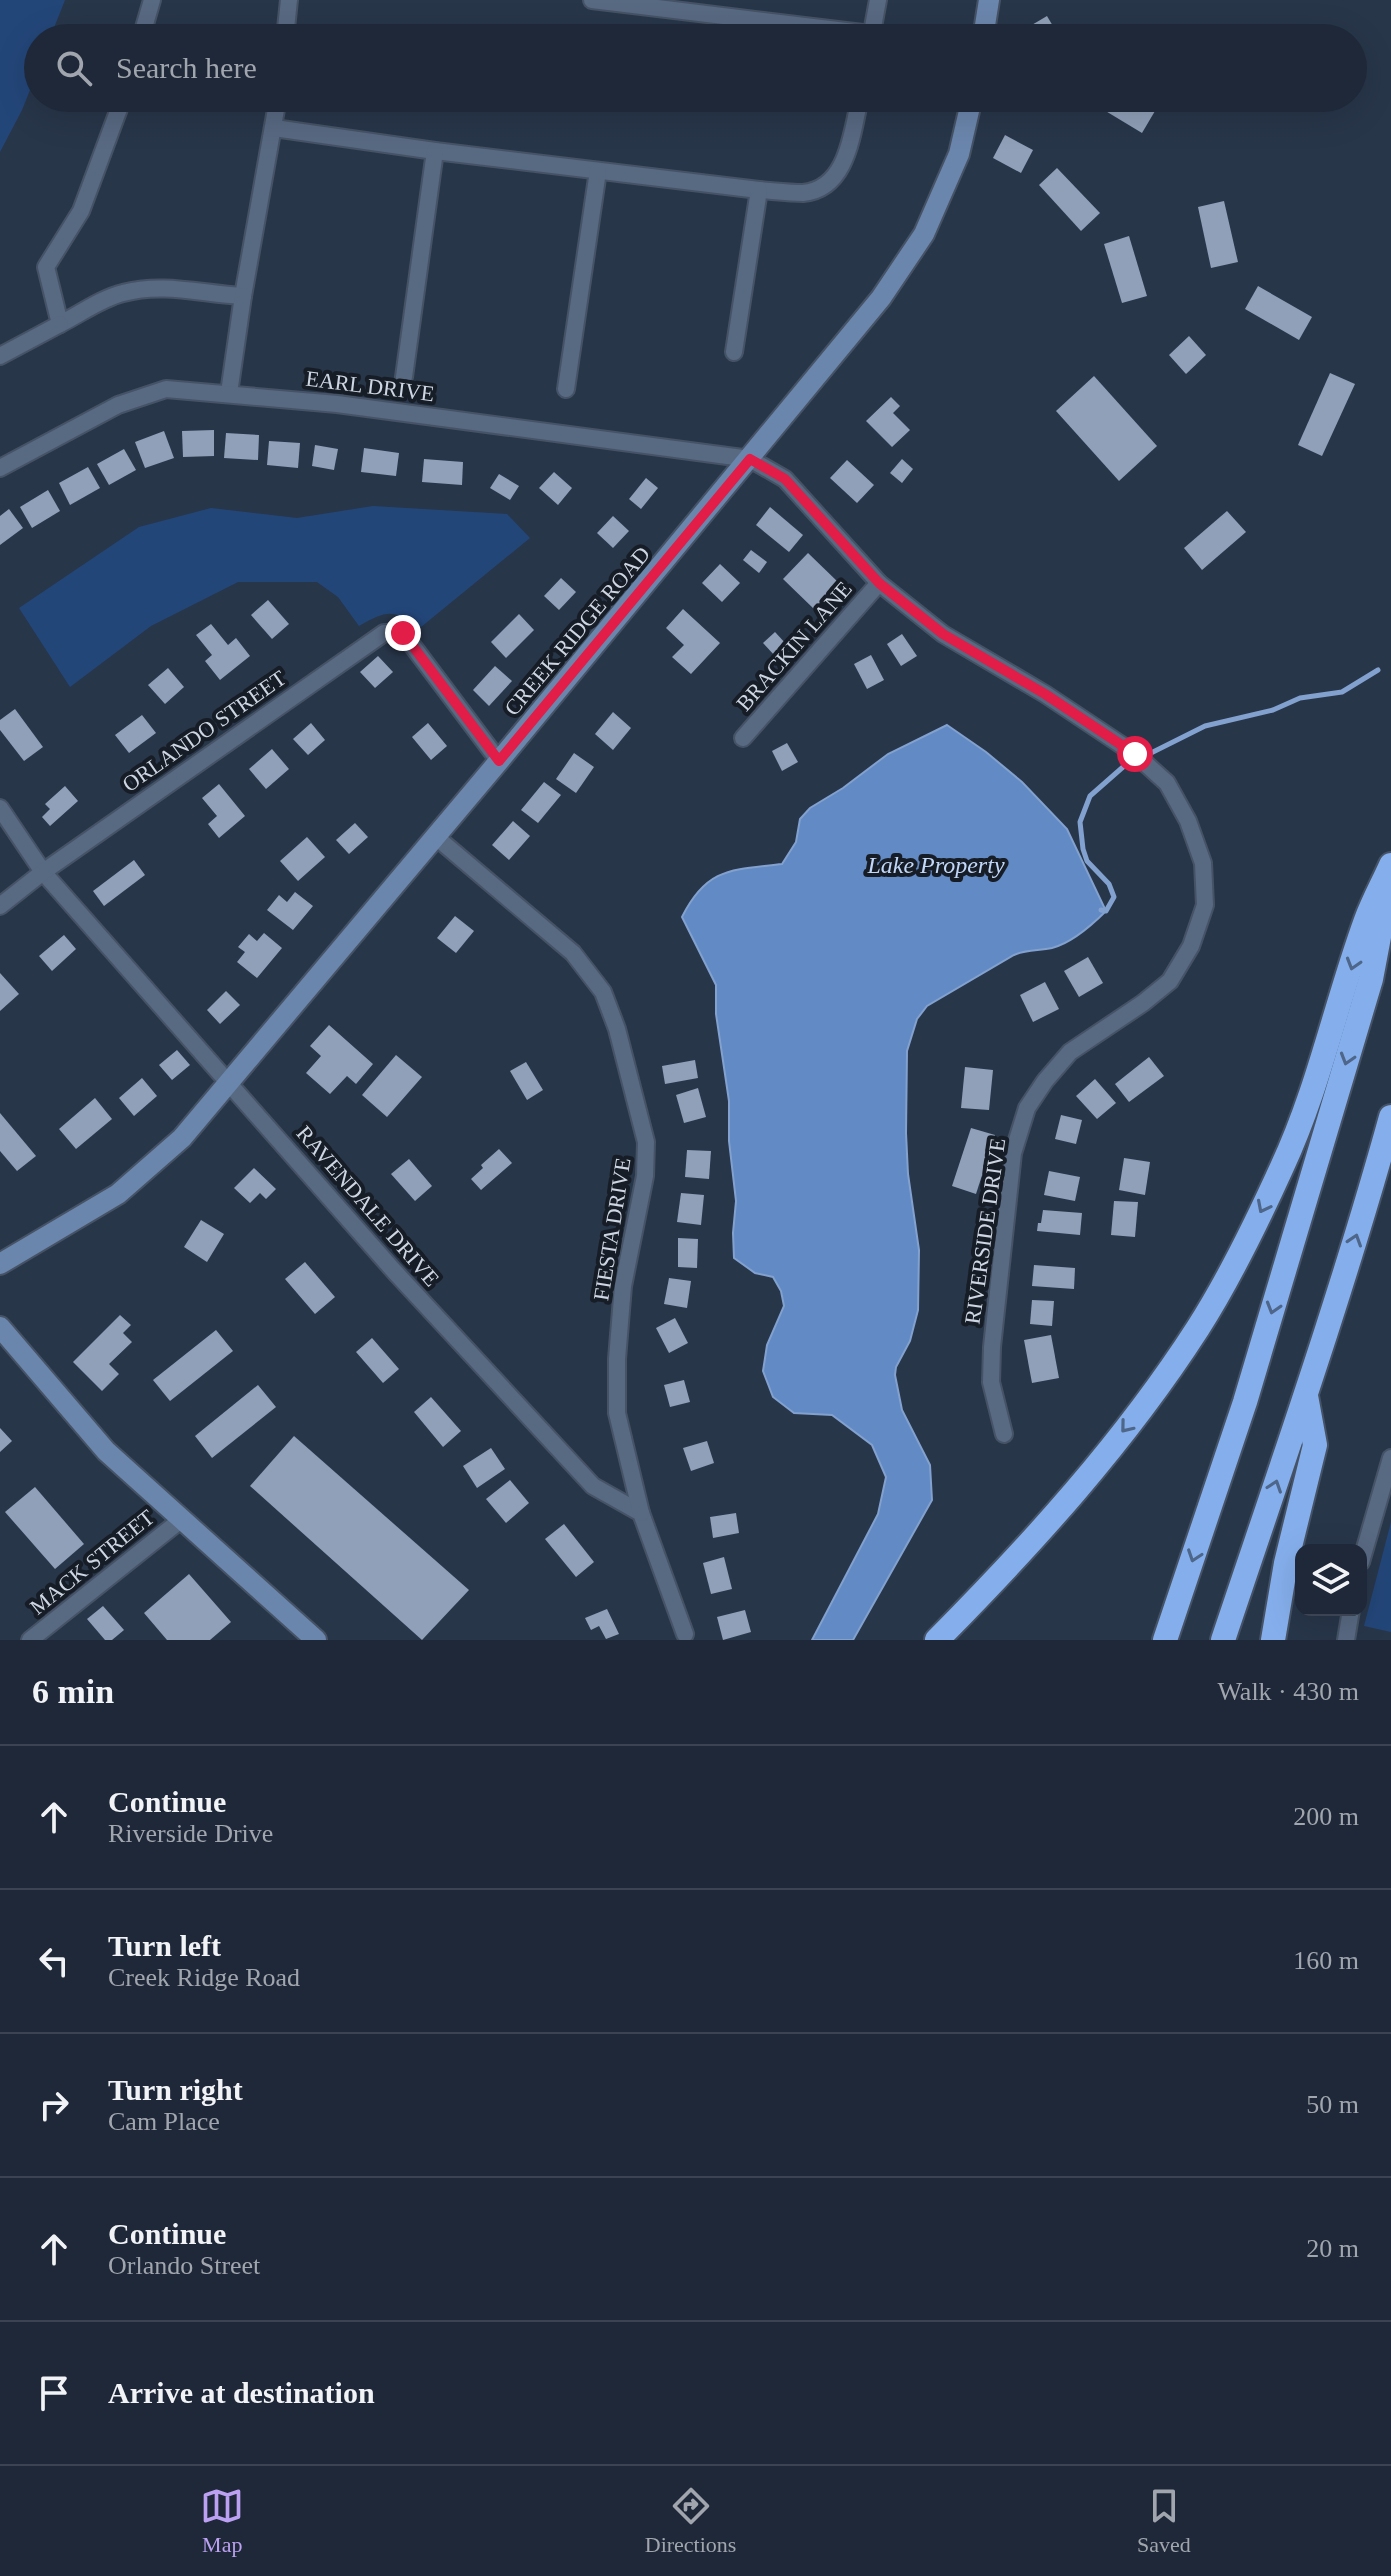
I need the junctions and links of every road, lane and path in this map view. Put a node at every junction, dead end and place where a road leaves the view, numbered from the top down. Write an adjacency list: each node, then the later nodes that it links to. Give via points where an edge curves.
1 (152, 0): 6 (street)
2 (289, 0): 7 (street)
3 (592, 0): 8 (street)
4 (878, 0): 9 (street)
5 (989, 0): 10 (main road)
6 (145, 24)
7 (286, 24)
8 (778, 24)
9 (873, 24)
10 (985, 24)
11 (118, 112): 20 (street, via 81,211 46,267)
12 (276, 112): 15 (street)
13 (857, 112): 18 (street, via 843,168 824,184 806,193)
14 (969, 112): 26 (main road, CREEK RIDGE ROAD, via 959,154 924,234 881,298)
15 (274, 128): 16 (street); 19 (street)
16 (435, 151): 17 (street); 23 (street)
17 (598, 171): 18 (street); 24 (street)
18 (759, 190): 21 (street)
19 (243, 296): 20 (street, via 169,287 121,293); 25 (street)
20 (60, 324): 22 (street)
21 (734, 352)
22 (0, 356)
23 (404, 377)
24 (566, 389)
25 (229, 393): 26 (street, EARL DRIVE); 27 (street, EARL DRIVE, via 166,389 118,405)
26 (750, 459): 28 (street, RIVERSIDE DRIVE, via 785,479); 30 (main road, CREEK RIDGE ROAD)
27 (0, 468)
28 (879, 583): 29 (street, BRACKIN LANE); 42 (street, RIVERSIDE DRIVE, via 943,634 1135,754 1167,783 1203,863 1205,905 1191,946 1170,981 1070,1052 1027,1108 1013,1153 992,1347 991,1382)
29 (743, 738)
30 (499, 761): 32 (main road, CREEK RIDGE ROAD); 34 (street, ORLANDO STREET, via 403,633 384,633)
31 (0, 808): 34 (street, RAVENDALE DRIVE)
32 (436, 837): 37 (main road, CREEK RIDGE ROAD); 44 (street, FIESTA DRIVE, via 573,953 603,992 617,1029 646,1142 617,1359 617,1413)
33 (1391, 865): 51 (highway, one-way to 51, via 1366,920 1329,1044 1284,1165 1198,1327 1088,1476 1019,1557)
34 (43, 872): 36 (street, ORLANDO STREET); 37 (street, RAVENDALE DRIVE)
35 (1391, 874): 52 (highway, one-way to 52, via 1363,1007 1245,1402)
36 (0, 906)
37 (230, 1082): 39 (main road, CREEK RIDGE ROAD, via 182,1138 118,1194); 44 (street, RAVENDALE DRIVE, via 394,1271 593,1486)
38 (1391, 1117): 41 (highway, one-way to 38)
39 (0, 1264)
40 (0, 1327): 45 (main road, via 106,1451)
41 (1306, 1394): 53 (highway, one-way to 41); 54 (highway, via 1315,1445)
42 (1004, 1434)
43 (1391, 1458): 46 (street)
44 (641, 1513): 48 (street)
45 (182, 1519): 49 (street, MACK STREET); 50 (main road)
46 (1366, 1544)
47 (1350, 1616): 55 (street)
48 (685, 1634)
49 (30, 1640)
50 (316, 1640)
51 (937, 1640)
52 (1165, 1640)
53 (1223, 1640)
54 (1273, 1640)
55 (1346, 1640)

